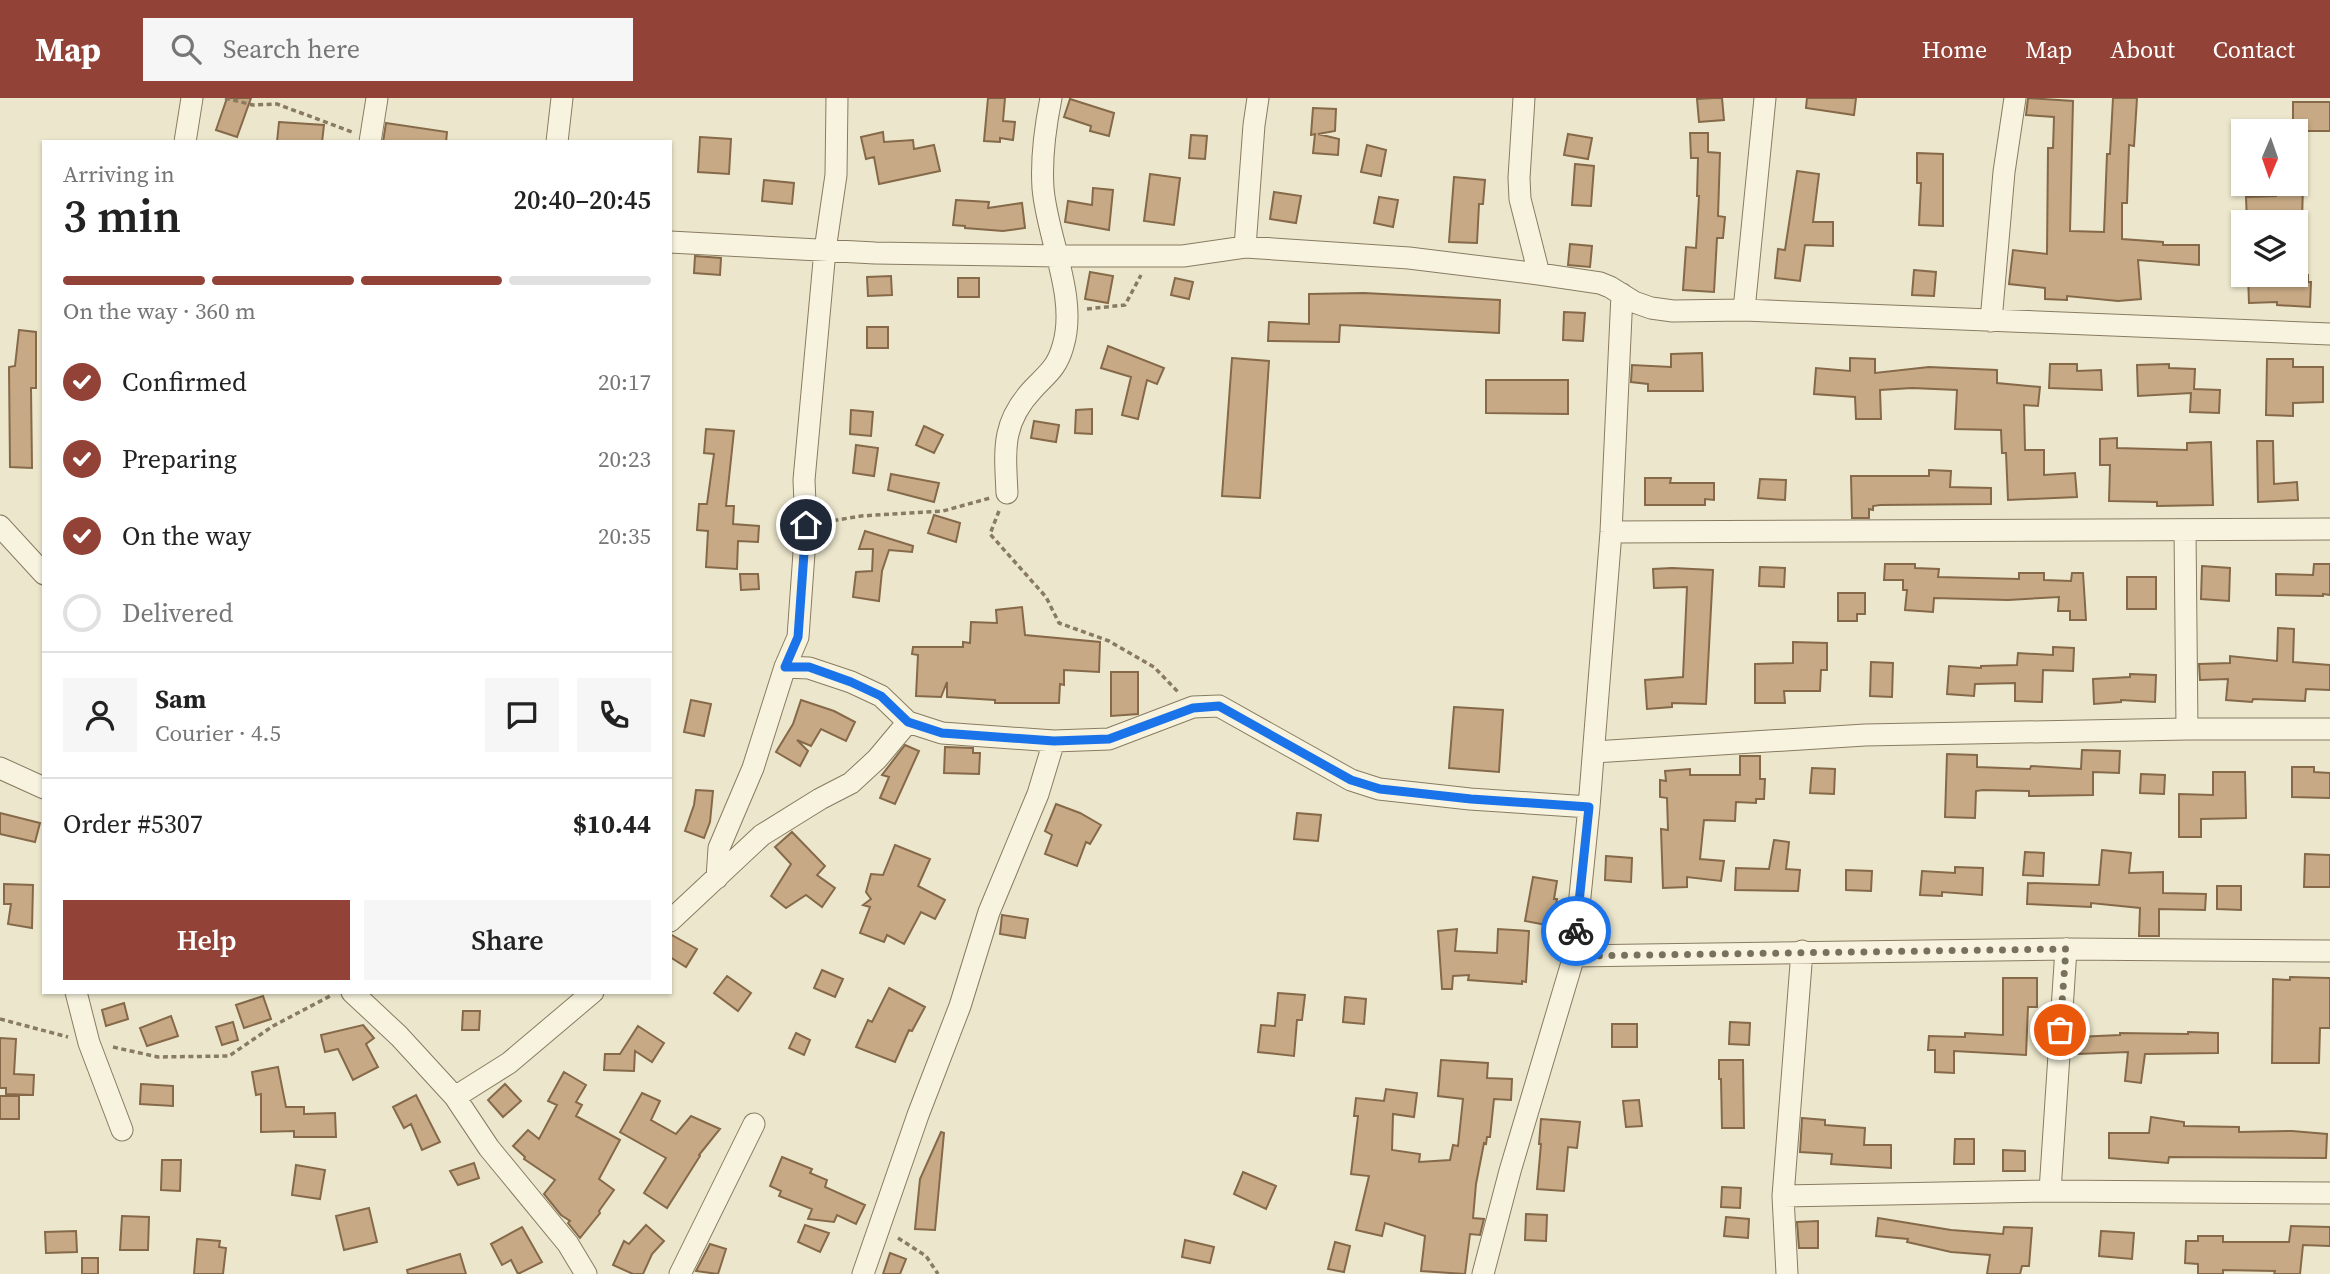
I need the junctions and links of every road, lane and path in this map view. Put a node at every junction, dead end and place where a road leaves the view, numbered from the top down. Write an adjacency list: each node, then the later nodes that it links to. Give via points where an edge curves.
1 (192, 98): 11 (street)
2 (225, 98): 12 (path, via 253,105 277,104)
3 (377, 98): 12 (street)
4 (562, 98): 13 (street)
5 (837, 98): 16 (street, via 836,175)
6 (1051, 98): 18 (street, via 1044,135 1043,189)
7 (1258, 98): 15 (street)
8 (1524, 98): 19 (street, via 1518,178)
9 (1765, 98): 22 (street)
10 (2015, 98): 23 (street)
11 (185, 140)
12 (370, 140)
13 (558, 140)
14 (672, 242): 16 (street)
15 (1245, 247): 17 (street, via 1183,256); 19 (street, via 1409,258)
16 (825, 250): 18 (street); 26 (street, via 804,480)
17 (1152, 255): 18 (street); 21 (path, via 1125,305)
18 (1057, 256): 21 (street)
19 (1539, 274): 20 (street, via 1600,283)
20 (1622, 295): 22 (street, via 1651,308 1673,311); 30 (street)
21 (1067, 309): 25 (street, via 1064,345 1054,370 1017,407 1005,441)
22 (1744, 310): 23 (street)
23 (1991, 321): 24 (street)
24 (2330, 334)
25 (1007, 493): 26 (path, via 943,511); 33 (path, via 990,534 1046,597 1059,623 1109,641 1154,667)
26 (806, 525): 32 (street, via 798,637)
27 (0, 526): 31 (street)
28 (2330, 529): 29 (street)
29 (2185, 530): 30 (street); 35 (street)
30 (1611, 532): 38 (street)
31 (42, 572)
32 (785, 667): 34 (street, via 809,667 851,682 881,696); 42 (street, via 753,768 719,848)
33 (1193, 708): 37 (street, via 1109,739); 41 (street, via 1219,706 1351,780 1380,789)
34 (908, 722): 37 (street, via 942,733); 42 (street, via 850,783 762,835)
35 (2187, 729): 36 (street); 38 (street, via 1865,735)
36 (2330, 729)
37 (1054, 741): 60 (street, via 1038,794 989,912)
38 (1594, 752): 41 (street)
39 (0, 768): 40 (street)
40 (42, 787)
41 (1589, 807): 47 (street)
42 (717, 878): 43 (street)
43 (672, 919)
44 (2066, 949): 45 (street); 46 (street); 57 (street)
45 (1802, 951): 47 (street); 59 (street)
46 (2330, 951)
47 (1574, 956): 65 (street)
48 (76, 994): 53 (street)
49 (333, 994): 53 (path, via 229,1056 158,1057)
50 (354, 994): 54 (street)
51 (591, 994): 54 (street, via 509,1063)
52 (0, 1019): 53 (path)
53 (89, 1044): 56 (street)
54 (455, 1097): 61 (street)
55 (754, 1124): 62 (street)
56 (122, 1130)
57 (2050, 1191): 58 (street); 59 (street)
58 (2330, 1193)
59 (1783, 1196): 66 (street)
60 (881, 1228): 63 (street); 64 (path, via 919,1249)
61 (586, 1274)
62 (680, 1274)
63 (863, 1274)
64 (938, 1274)
65 (1483, 1274)
66 (1787, 1274)

